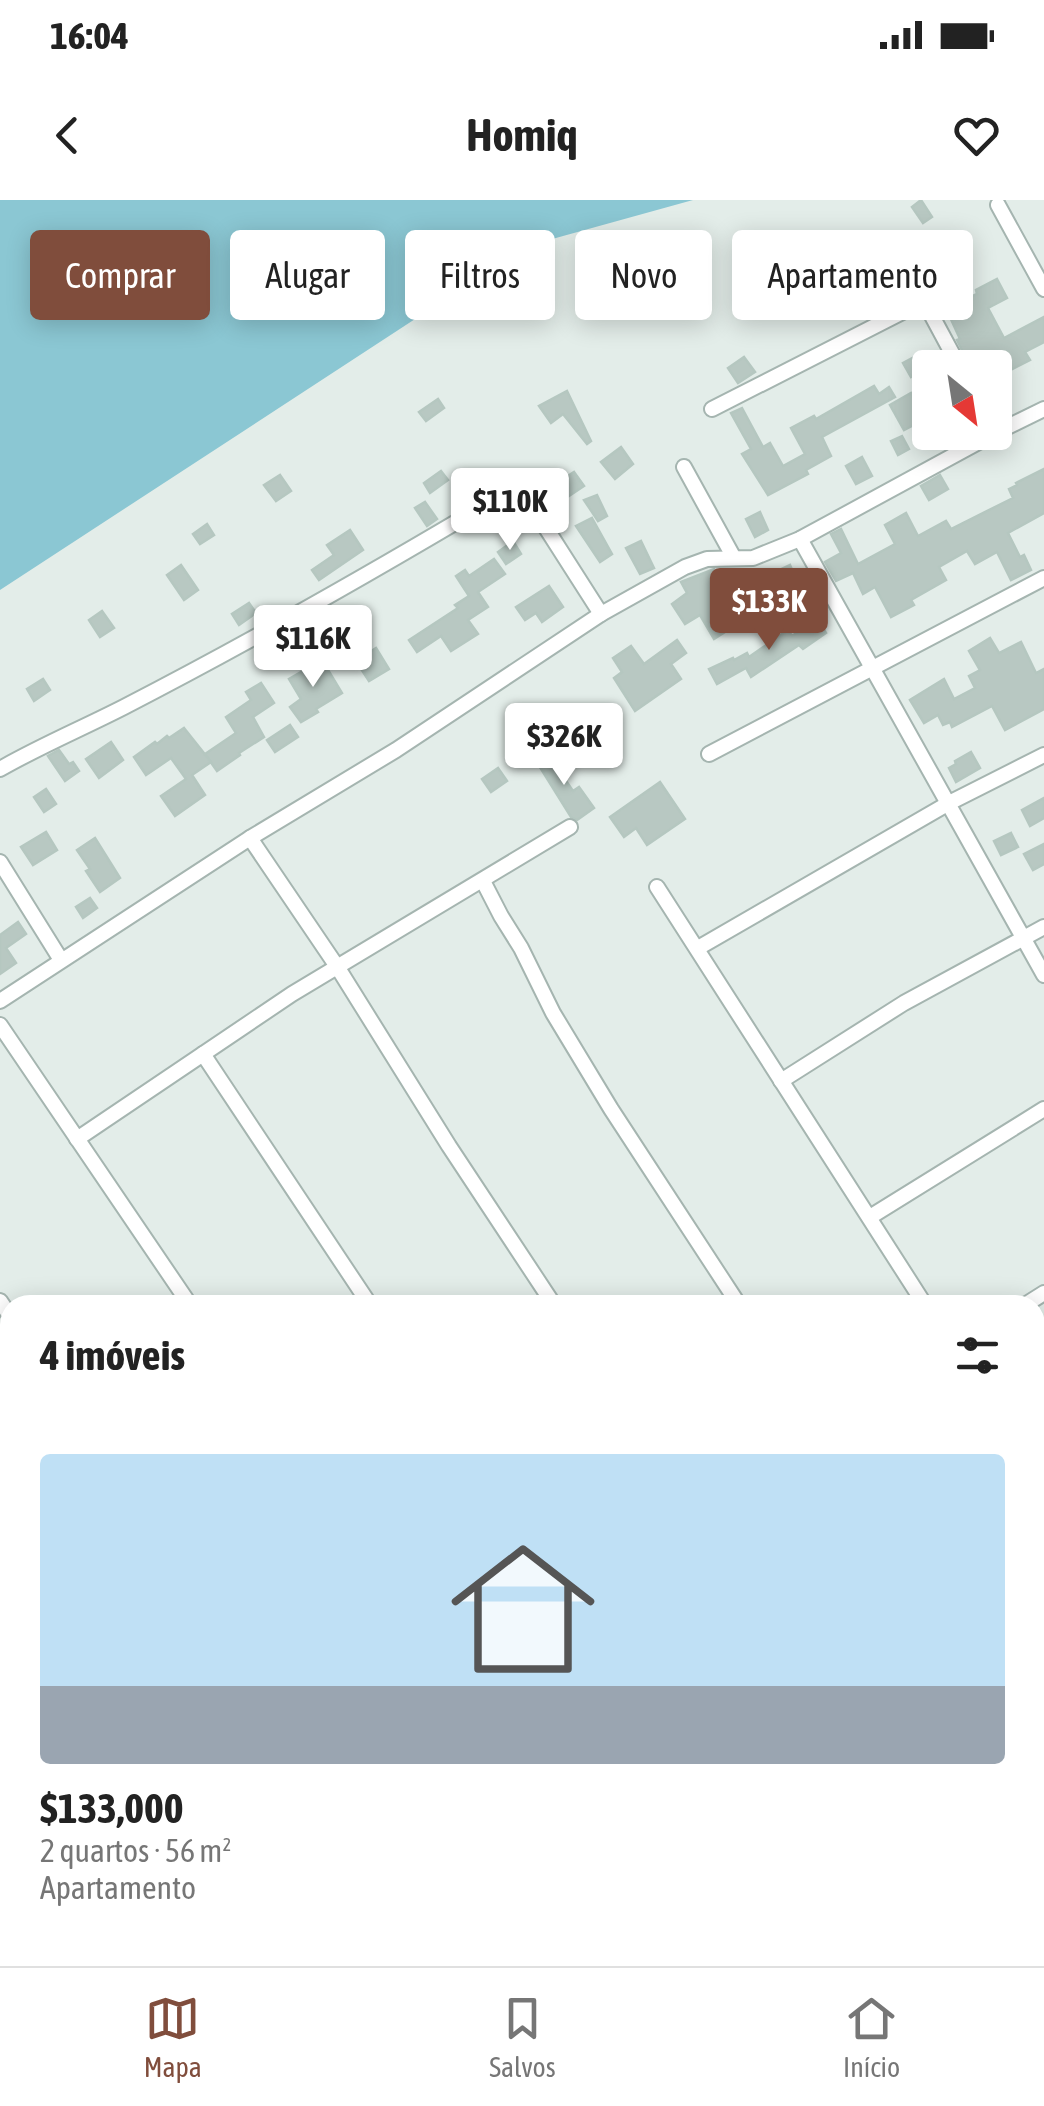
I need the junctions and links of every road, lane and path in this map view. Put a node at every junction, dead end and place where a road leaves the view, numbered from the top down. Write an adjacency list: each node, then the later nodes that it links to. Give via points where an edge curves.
1 (998, 205): 2 (street)
2 (1044, 289)
3 (950, 350): 4 (street, via 924,301)
4 (712, 409)
5 (1044, 409): 6 (street)
6 (1012, 425)
7 (964, 450): 9 (street)
8 (684, 466): 10 (street)
9 (800, 539): 10 (street, via 753,558); 13 (street)
10 (734, 558): 12 (street, via 685,567)
11 (1044, 578): 13 (street)
12 (601, 614): 16 (street, via 526,494 512,489 260,634); 19 (street)
13 (872, 667): 14 (street); 17 (street)
14 (708, 754)
15 (1044, 755): 17 (street)
16 (0, 769)
17 (949, 803): 24 (street); 25 (street)
18 (570, 826): 21 (street)
19 (250, 838): 26 (street); 27 (street)
20 (0, 862): 26 (street)
21 (483, 881): 27 (street); 39 (street, via 553,1013)
22 (658, 887): 25 (street)
23 (1044, 927): 24 (street)
24 (1023, 938): 28 (street); 32 (street)
25 (698, 948): 32 (street)
26 (62, 960): 29 (street)
27 (338, 968): 31 (street); 38 (street)
28 (1044, 976)
29 (0, 1001)
30 (0, 1025): 34 (street)
31 (203, 1054): 34 (street); 37 (street)
32 (781, 1081): 35 (street)
33 (1044, 1109): 35 (street)
34 (77, 1139): 36 (street)
35 (870, 1218): 40 (street)
36 (183, 1295)
37 (363, 1295)
38 (547, 1295)
39 (732, 1295)
40 (919, 1295)

